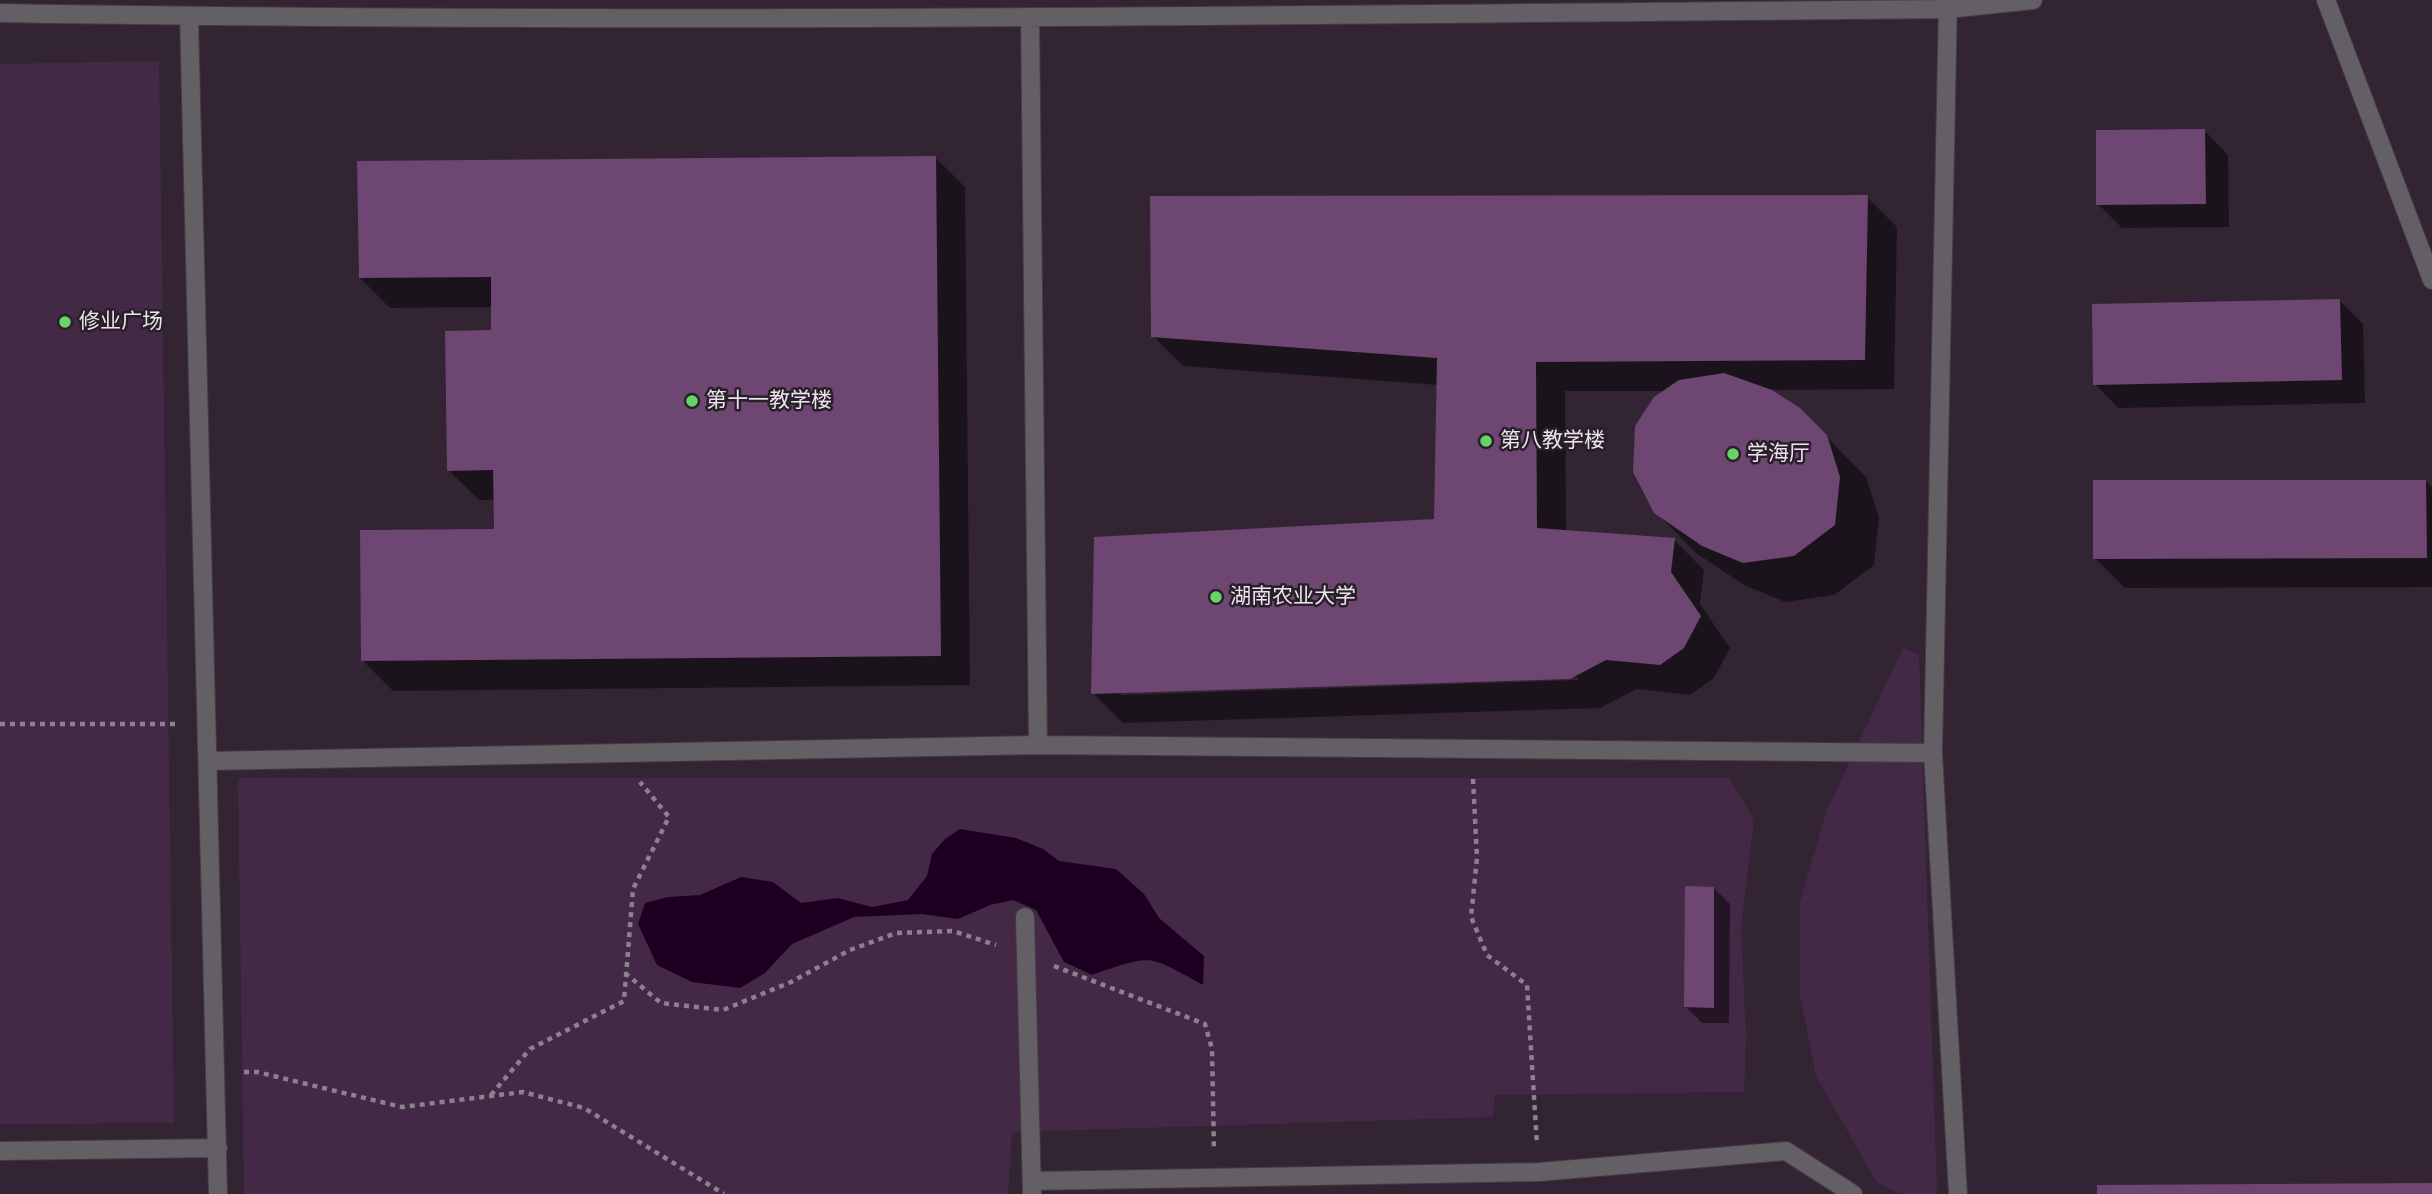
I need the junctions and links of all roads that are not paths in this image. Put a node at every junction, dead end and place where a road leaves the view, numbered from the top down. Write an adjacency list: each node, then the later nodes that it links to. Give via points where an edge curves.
1 (2033, 0): 3 (street)
2 (2326, 0): 7 (street)
3 (1948, 5): 6 (street); 9 (street)
4 (0, 13): 5 (street)
5 (189, 16): 6 (street); 10 (street)
6 (1030, 17): 8 (street)
7 (2432, 280)
8 (1038, 745): 9 (street); 10 (street)
9 (1933, 753): 17 (street)
10 (208, 761): 12 (street)
11 (1025, 917): 14 (street)
12 (218, 1148): 13 (street); 15 (street)
13 (0, 1151)
14 (1032, 1188): 16 (street, via 1215,1178 1539,1172 1786,1151)
15 (218, 1194)
16 (1853, 1194)
17 (1958, 1194)

